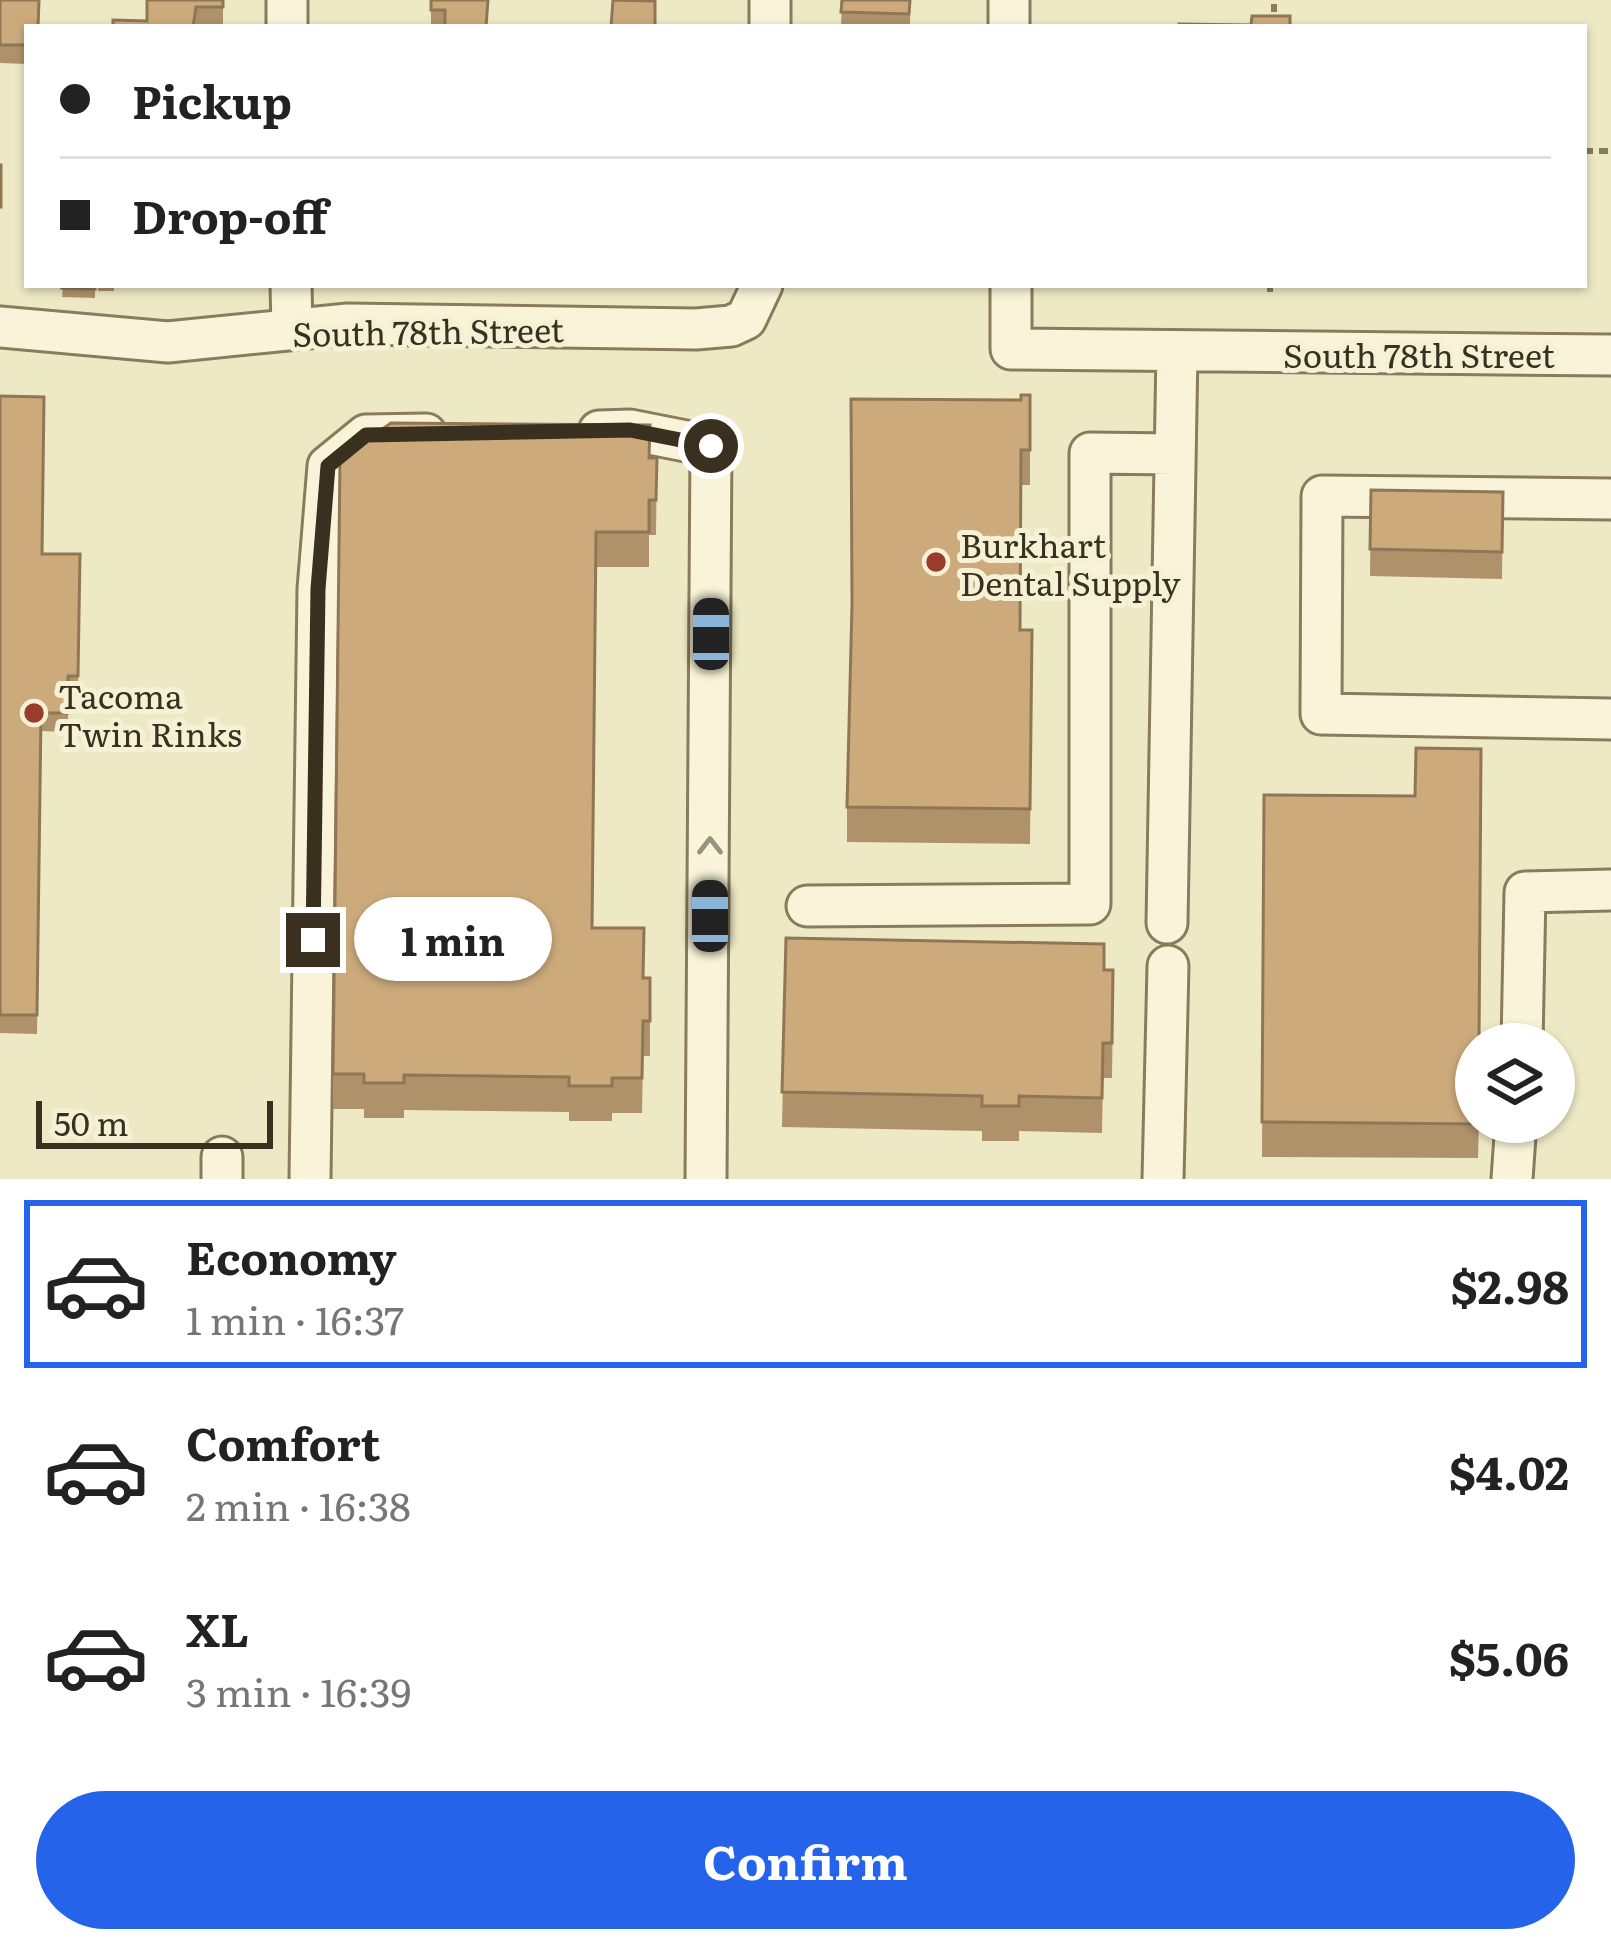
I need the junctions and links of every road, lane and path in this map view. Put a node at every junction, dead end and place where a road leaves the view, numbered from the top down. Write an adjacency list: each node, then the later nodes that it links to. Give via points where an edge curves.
1 (1274, 4): 2 (path)
2 (1274, 24)
3 (291, 288): 7 (street)
4 (761, 288): 7 (street, South 78th Street, via 746,320 722,328)
5 (1011, 288): 8 (street, South 78th Street, via 1011,349)
6 (0, 327): 7 (street, South 78th Street, via 168,343)
7 (292, 328)
8 (1177, 351): 9 (street, South 78th Street); 12 (street)
9 (1611, 355)
10 (564, 431): 22 (street, one-way to 10, via 711,446 630,430)
11 (454, 433): 21 (street, via 366,435 328,466 318,589)
12 (1175, 454): 16 (street, via 1090,453 1090,904); 17 (street)
13 (1611, 500): 14 (street, via 1322,496 1321,692 1321,714)
14 (1611, 719)
15 (1611, 890): 19 (street, via 1526,892)
16 (808, 906)
17 (1167, 923)
18 (1168, 966): 23 (street)
19 (1523, 1023)
20 (1515, 1143): 24 (street)
21 (310, 1179)
22 (706, 1179)
23 (1163, 1179)
24 (1512, 1179)

